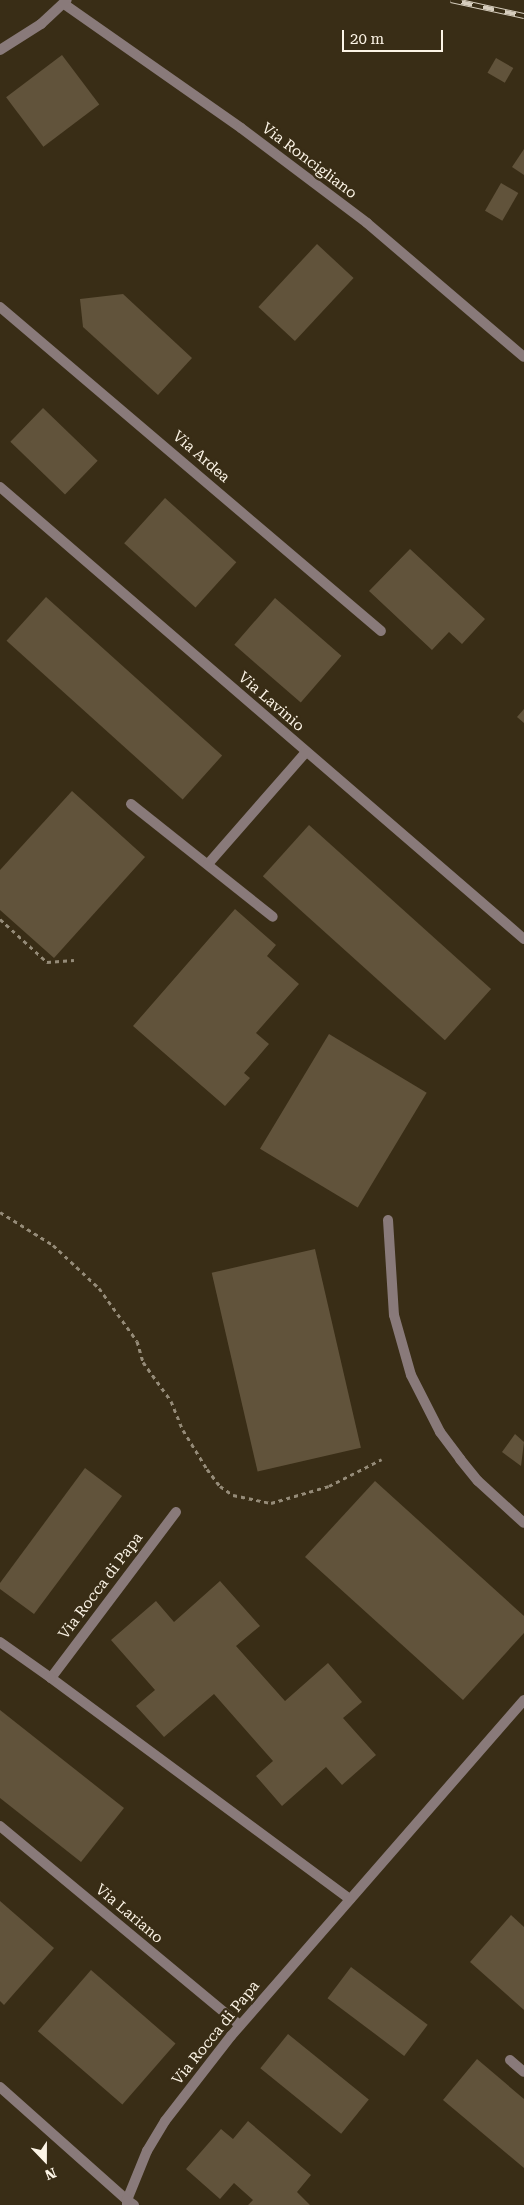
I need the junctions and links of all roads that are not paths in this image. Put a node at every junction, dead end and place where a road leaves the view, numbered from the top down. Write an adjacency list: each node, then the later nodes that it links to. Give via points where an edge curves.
1 (66, 2): 2 (street, via 41,24); 4 (street, Via Roncigliano, via 367,223)
2 (0, 50)
3 (0, 307): 6 (street, Via Ardea)
4 (524, 357)
5 (0, 487): 7 (street, Via Lavinio)
6 (382, 631)
7 (306, 752): 9 (street); 11 (street, Via Lavinio)
8 (131, 804): 9 (street)
9 (208, 864): 10 (street)
10 (273, 916)
11 (524, 939)
12 (388, 1220): 14 (street, via 394,1315 411,1376 440,1432 460,1459)
13 (176, 1512): 16 (street, Via Rocca di Papa)
14 (524, 1523)
15 (0, 1642): 16 (street)
16 (51, 1678): 19 (street)
17 (524, 1700): 19 (street, Via Rocca di Papa)
18 (0, 1826): 20 (street, Via Lariano)
19 (350, 1899): 20 (street, Via Rocca di Papa)
20 (240, 2026): 24 (street, Via Rocca di Papa, via 155,2136)
21 (510, 2060): 22 (street)
22 (524, 2072)
23 (0, 2087): 24 (street)
24 (130, 2203)

